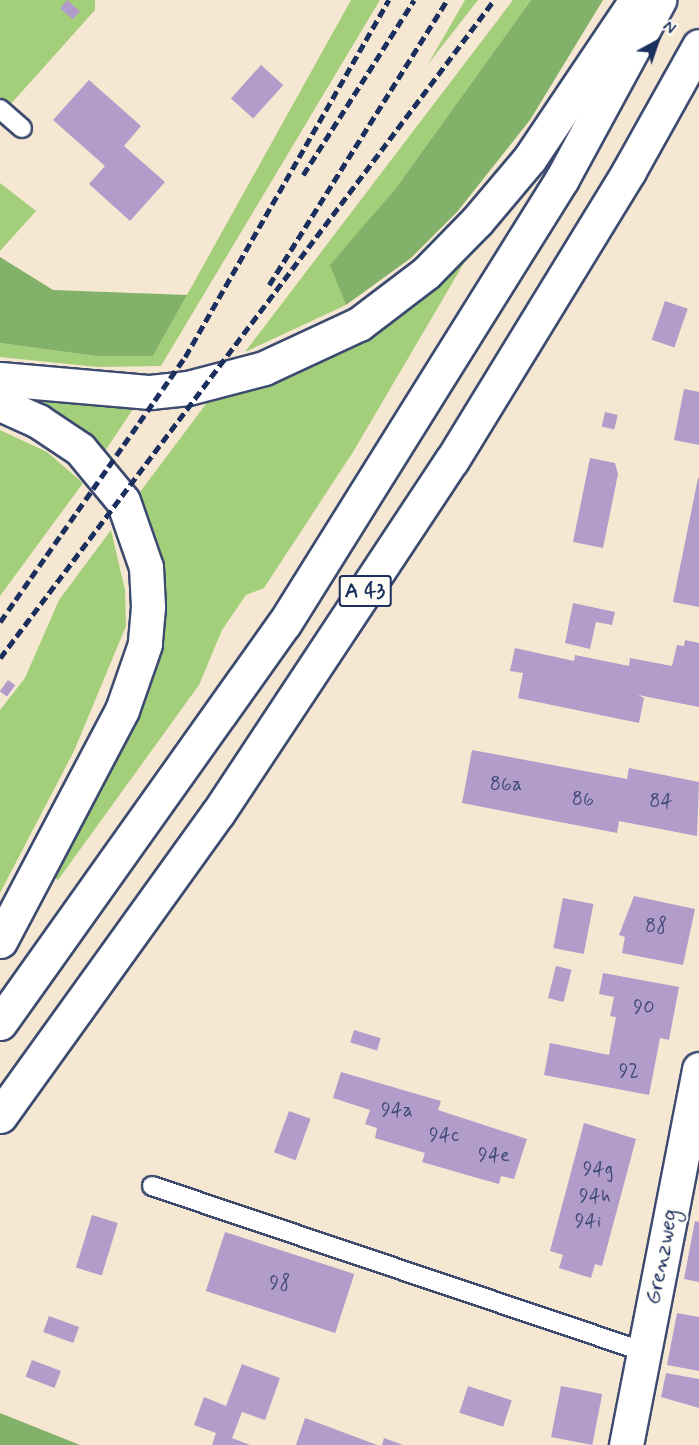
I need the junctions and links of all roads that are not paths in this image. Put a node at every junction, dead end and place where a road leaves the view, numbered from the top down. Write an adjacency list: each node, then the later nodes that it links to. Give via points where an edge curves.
1 (636, 0): 6 (main road, via 530,158 477,221 426,273 359,324 264,368 188,388 150,392)
2 (659, 0): 9 (main road, A 43, via 562,178 284,624)
3 (699, 46): 11 (main road, A 43, via 629,171 452,460 218,813)
4 (0, 109): 5 (lane)
5 (22, 128)
6 (0, 379)
7 (0, 404): 8 (main road, via 74,444 123,501 146,567 148,608 145,644 122,710)
8 (0, 941)
9 (0, 1023)
10 (699, 1069): 13 (main road, Grenzweg)
11 (0, 1116)
12 (152, 1186): 13 (lane)
13 (645, 1352): 14 (main road, Grenzweg)
14 (626, 1445)

